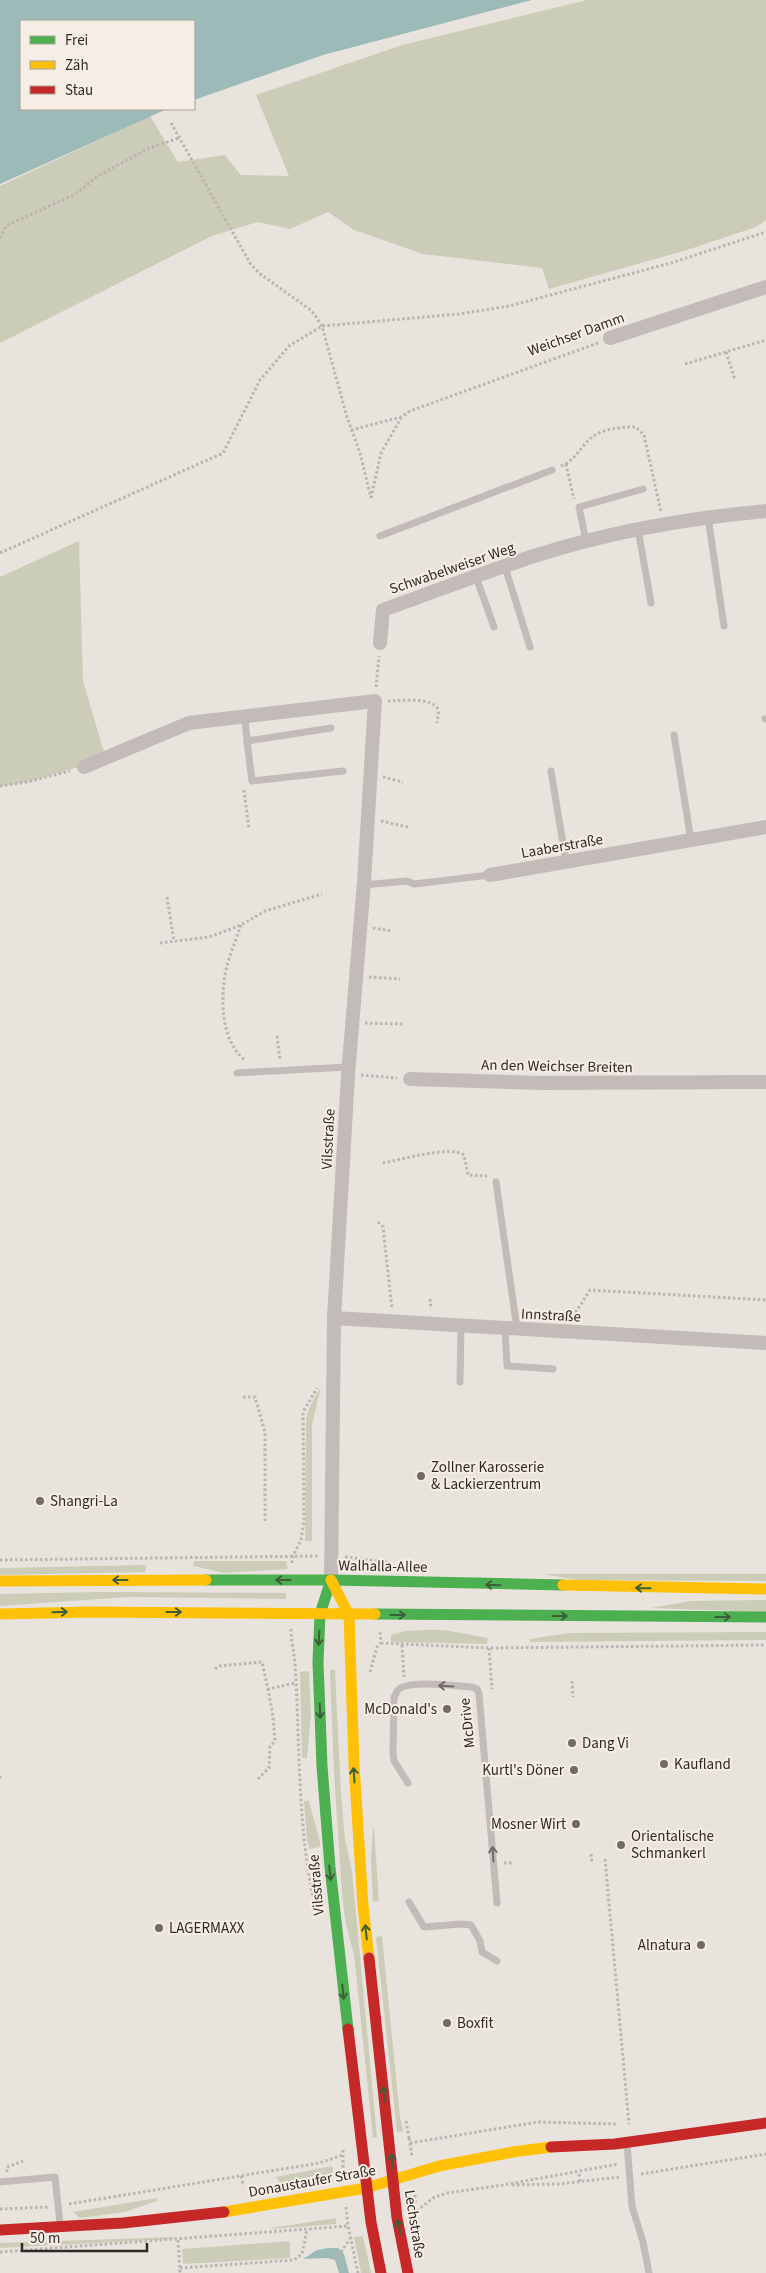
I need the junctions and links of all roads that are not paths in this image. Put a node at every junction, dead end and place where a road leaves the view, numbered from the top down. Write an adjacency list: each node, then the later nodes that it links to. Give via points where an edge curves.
1 (766, 288): 2 (street, Weichser Damm)
2 (610, 338)
3 (552, 470): 8 (lane)
4 (643, 489): 9 (lane, via 579,508)
5 (766, 510): 6 (street, Schwabelweiser Weg)
6 (708, 517): 7 (street, Schwabelweiser Weg); 13 (lane)
7 (638, 529): 9 (street, Schwabelweiser Weg); 12 (lane)
8 (380, 536)
9 (586, 542): 10 (street, Schwabelweiser Weg)
10 (505, 566): 11 (street, Schwabelweiser Weg); 16 (lane)
11 (476, 577): 14 (lane); 15 (street, Schwabelweiser Weg, via 383,610)
12 (651, 603)
13 (724, 626)
14 (494, 627)
15 (380, 643)
16 (530, 647)
17 (245, 716): 20 (lane); 21 (street, via 189,723); 28 (street, Vilsstraße, via 375,701)
18 (331, 728): 20 (lane)
19 (674, 735): 25 (lane)
20 (247, 741): 22 (lane, via 252,782)
21 (84, 767)
22 (344, 771)
23 (551, 771): 26 (lane)
24 (766, 827): 25 (street, Laaberstraße)
25 (691, 840): 26 (street, Laaberstraße)
26 (566, 862): 27 (street, Laaberstraße)
27 (490, 875): 28 (lane, Laaberstraße, via 414,884 406,881)
28 (363, 885): 29 (street, Vilsstraße)
29 (348, 1071): 30 (lane); 34 (street, Vilsstraße)
30 (237, 1073)
31 (410, 1079): 32 (street, An den Weichser Breiten, via 551,1083)
32 (766, 1082)
33 (496, 1182): 36 (lane)
34 (334, 1318): 35 (street, Innstraße); 40 (street, Vilsstraße)
35 (460, 1326): 36 (street, Innstraße); 39 (lane)
36 (511, 1329): 37 (street, Innstraße); 38 (lane, via 507,1366)
37 (766, 1343)
38 (554, 1369)
39 (460, 1382)
40 (331, 1580): 41 (street, Walhalla-Allee, one-way to 41); 42 (street, Walhalla-Allee, one-way to 40); 44 (street, Vilsstraße); 45 (street, Vilsstraße)
41 (0, 1581)
42 (766, 1589)
43 (0, 1614): 44 (street, one-way to 44)
44 (320, 1614): 45 (street); 55 (street, Vilsstraße, one-way to 55, via 318,1662 322,1766 330,1867)
45 (349, 1614): 46 (street, one-way to 46); 53 (street, Vilsstraße, one-way to 45, via 363,1906)
46 (766, 1617)
47 (408, 1783): 49 (lane, McDrive, one-way to 47, via 480,1694 477,1689 420,1684 398,1690 394,1697 393,1752 394,1761)
48 (409, 1902): 50 (lane, via 424,1927 471,1925 482,1952)
49 (497, 1903)
50 (497, 1961)
51 (766, 2123): 52 (street, Donaustaufer Straße)
52 (627, 2143): 53 (street, Donaustaufer Straße, via 512,2152 438,2166); 60 (lane, via 632,2206 644,2242)
53 (394, 2180): 55 (street, Donaustaufer Straße); 59 (street, Lechstraße, one-way to 53, via 397,2218)
54 (0, 2182): 56 (lane, via 55,2177)
55 (366, 2188): 56 (street, Donaustaufer Straße, via 210,2214); 58 (street)
56 (60, 2227): 57 (street, Donaustaufer Straße)
57 (0, 2230)
58 (381, 2273)
59 (408, 2273)
60 (649, 2273)

